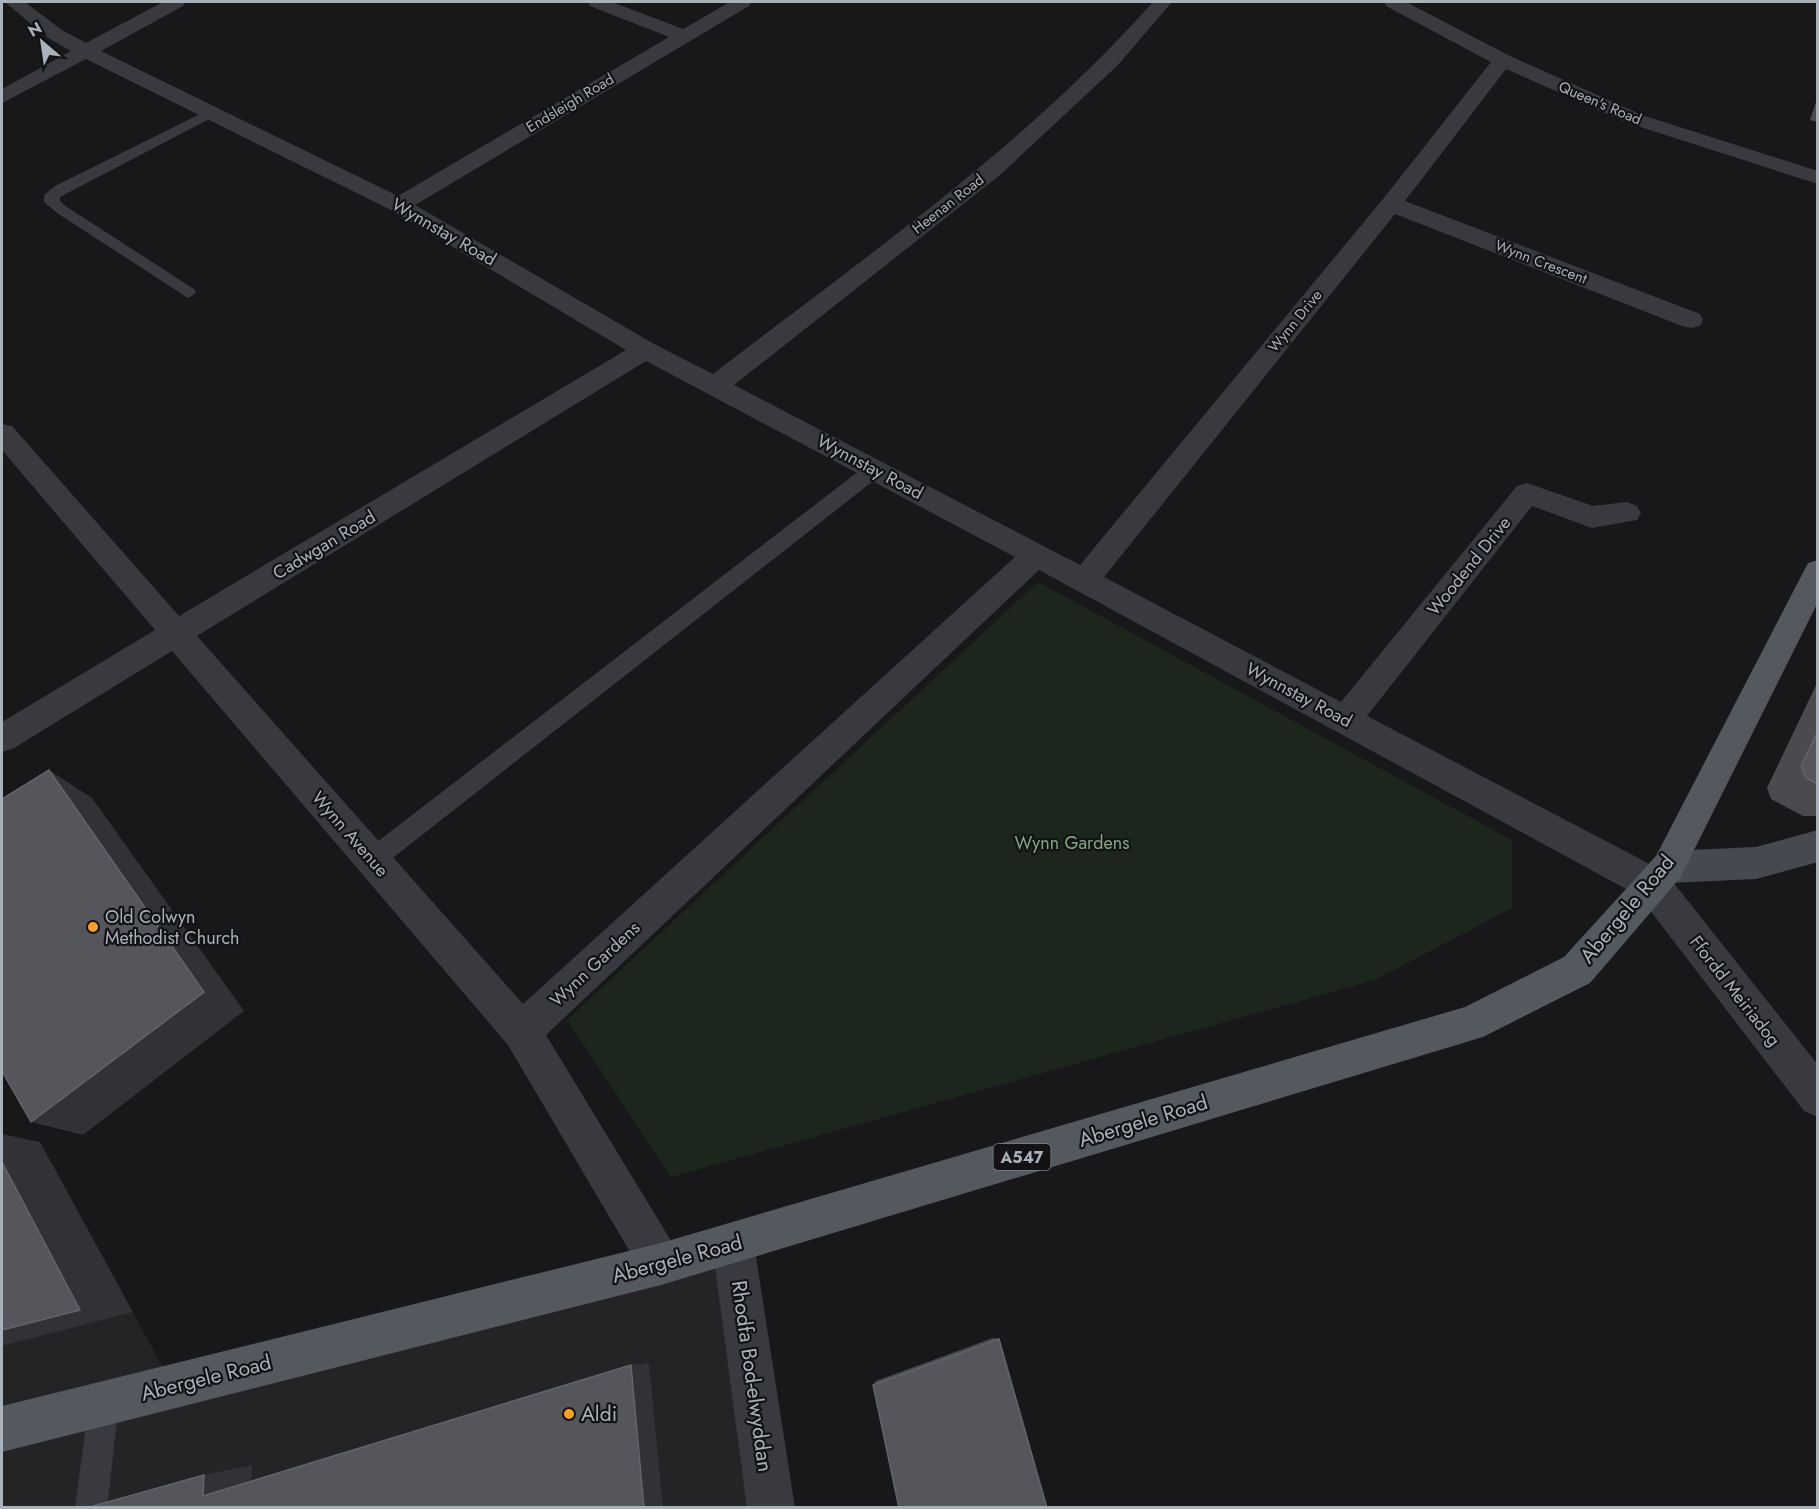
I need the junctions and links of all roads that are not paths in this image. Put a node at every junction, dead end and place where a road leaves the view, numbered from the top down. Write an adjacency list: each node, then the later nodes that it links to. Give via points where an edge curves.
1 (14, 2): 8 (street, Wynnstay Road, via 55,34)
2 (176, 2): 8 (street)
3 (597, 2): 7 (street)
4 (742, 2): 7 (street, Endsleigh Road)
5 (1163, 2): 18 (street, Heenan Road, via 1111,61 992,170)
6 (1393, 2): 9 (street, Queen's Road)
7 (683, 36): 14 (street, Endsleigh Road)
8 (87, 52): 10 (street); 11 (street, Wynnstay Road)
9 (1503, 60): 12 (street, Queen's Road, via 1635,119); 13 (street, Wynn Drive)
10 (2, 97)
11 (210, 112): 14 (street, Wynnstay Road); 15 (lane, via 52,195 52,202 62,210)
12 (1818, 178)
13 (1391, 204): 16 (street, Wynn Crescent); 24 (street, Wynn Drive)
14 (399, 205): 17 (street, Wynnstay Road)
15 (188, 293)
16 (1691, 320)
17 (645, 350): 18 (street, Wynnstay Road); 25 (street, Cadwgan Road)
18 (715, 386): 20 (street, Wynnstay Road)
19 (2, 433): 25 (street, Wynn Avenue)
20 (875, 469): 22 (street, Wynnstay Road); 29 (lane)
21 (1627, 513): 26 (street, Woodend Drive, via 1592,517 1527,494)
22 (1037, 555): 24 (street, Wynnstay Road); 31 (street, Wynn Gardens)
23 (1818, 571): 30 (main road, Abergele Road / A547)
24 (1084, 581): 26 (street, Wynnstay Road)
25 (178, 633): 27 (street, Cadwgan Road); 29 (street, Wynn Avenue)
26 (1345, 720): 30 (street, Wynnstay Road)
27 (2, 738)
28 (1818, 846): 30 (street, via 1756,863)
29 (372, 860): 31 (street, Wynn Avenue)
30 (1660, 876): 32 (street, Ffordd Meiriadog); 33 (main road, Abergele Road / A547, via 1577,970 1470,1024)
31 (522, 1031): 34 (street, Wynn Avenue)
32 (1818, 1097)
33 (733, 1244): 34 (main road, Abergele Road / A547); 38 (street, Rhodfa Bod-elwyddan)
34 (661, 1264): 35 (main road, Abergele Road / A547)
35 (104, 1403): 36 (main road, Abergele Road / A547); 37 (lane)
36 (2, 1429)
37 (91, 1508)
38 (771, 1508)

